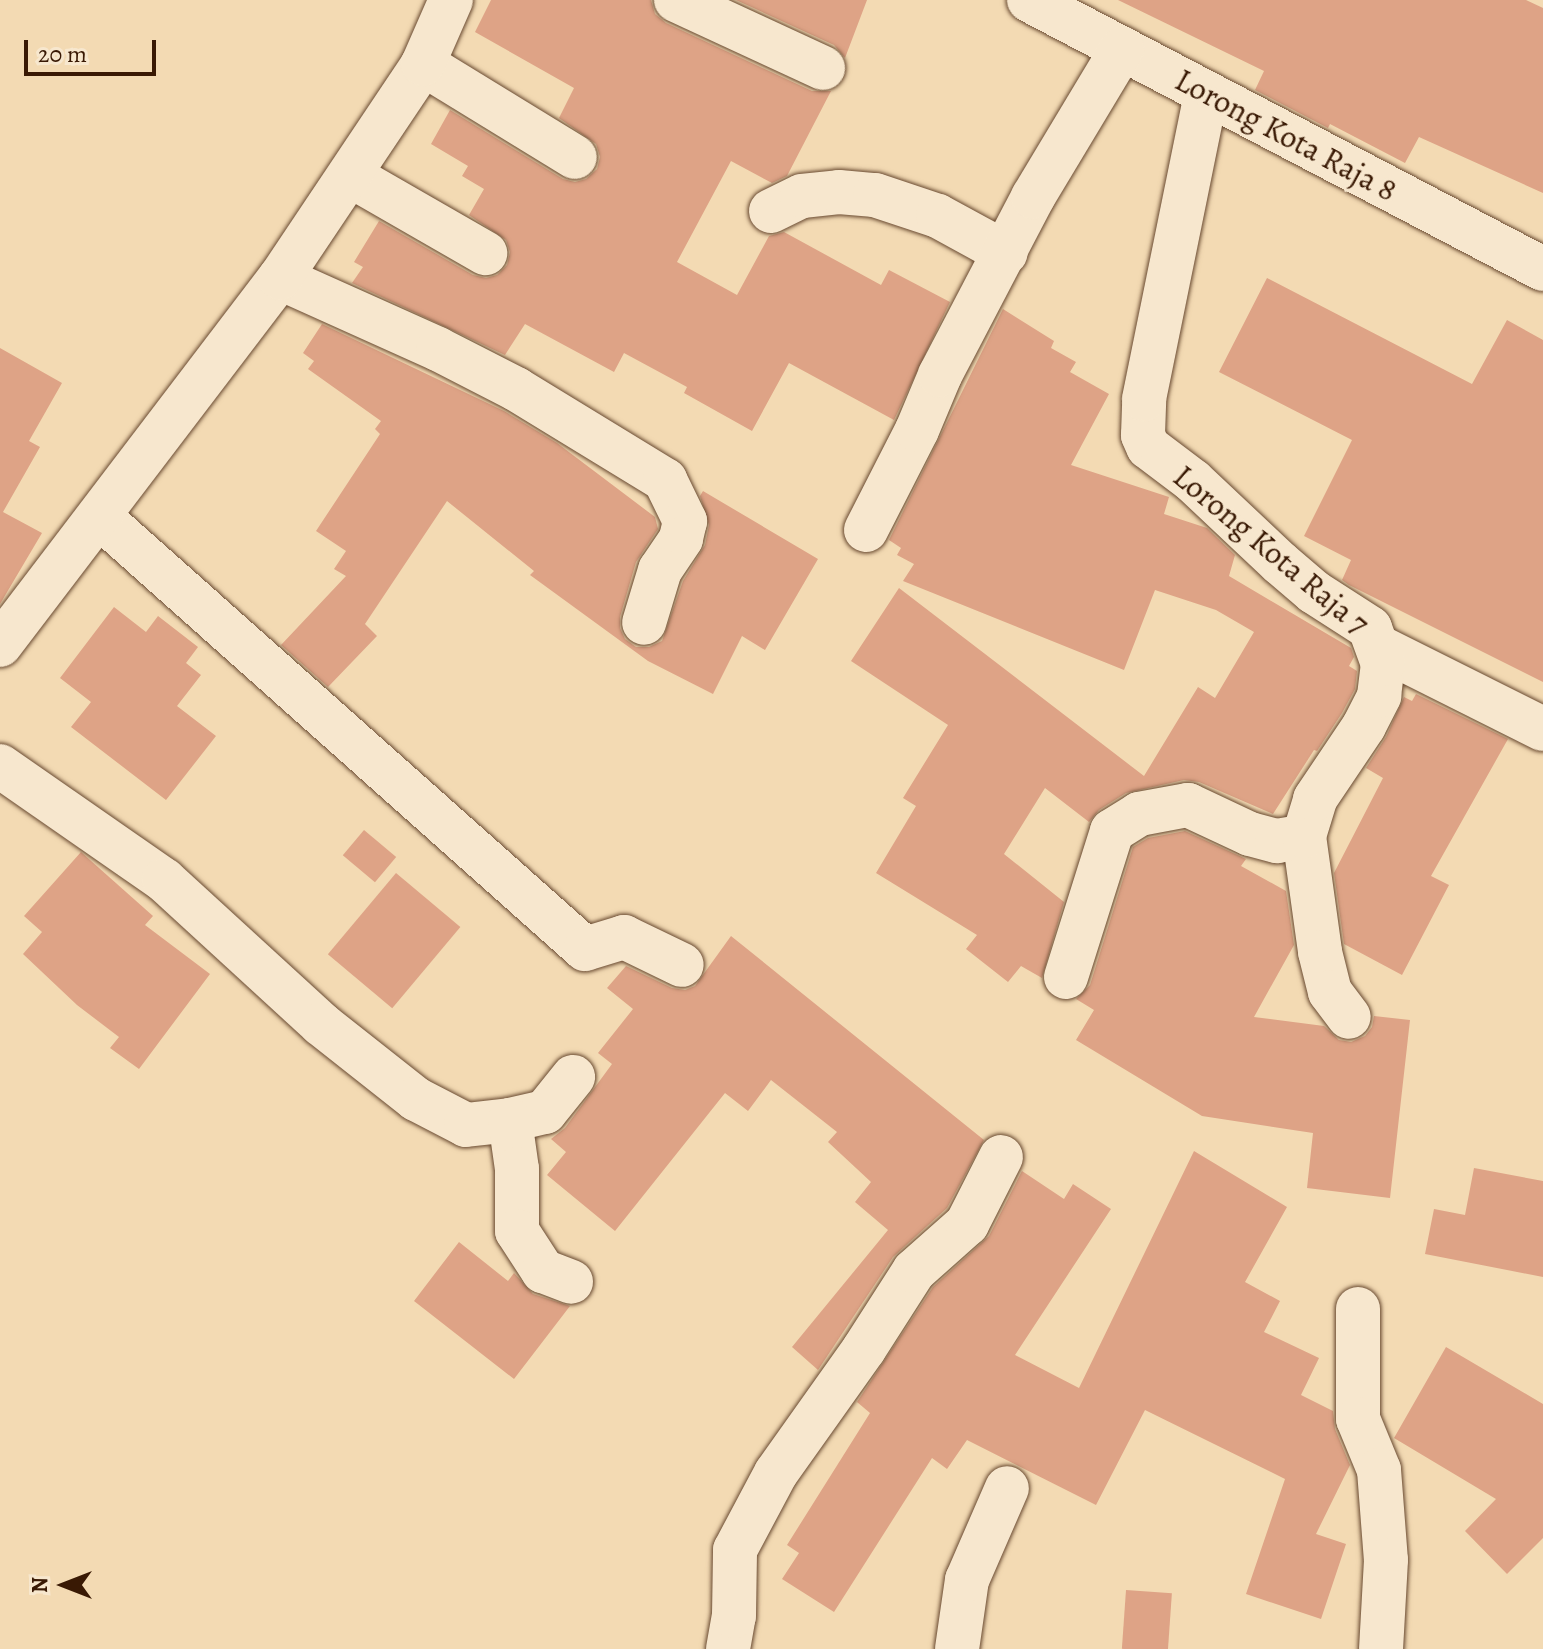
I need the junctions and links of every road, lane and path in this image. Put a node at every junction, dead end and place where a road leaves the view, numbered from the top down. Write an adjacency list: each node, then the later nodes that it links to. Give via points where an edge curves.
1 (451, 0): 5 (street)
2 (676, 0): 6 (street)
3 (1029, 0): 4 (street, Lorong Kota Raja 8)
4 (1122, 49): 7 (street, Lorong Kota Raja 8); 12 (street)
5 (423, 64): 8 (street); 9 (street)
6 (823, 68)
7 (1206, 93): 13 (street, Lorong Kota Raja 8); 19 (street, Lorong Kota Raja 7, via 1144,399 1143,435 1148,447 1314,592 1370,628)
8 (575, 157)
9 (351, 176): 11 (street); 14 (street)
10 (771, 211): 12 (street, via 802,196 875,195 938,216)
11 (485, 253)
12 (1006, 253): 16 (street)
13 (1543, 269)
14 (280, 278): 15 (street); 17 (street, via 516,389 665,480 685,521 681,539 660,570)
15 (101, 518): 18 (street); 23 (street, via 585,949 624,937)
16 (866, 530)
17 (644, 623)
18 (0, 645)
19 (1379, 647): 20 (street); 22 (street, Lorong Kota Raja 7, via 1379,696 1315,799)
20 (1543, 729)
21 (0, 766): 27 (street, via 164,880 321,1024 416,1099 466,1125)
22 (1304, 836): 24 (street, via 1277,841 1250,834 1188,805 1139,814 1112,831); 25 (street, via 1320,952 1330,992)
23 (682, 965)
24 (1066, 977)
25 (1349, 1017)
26 (573, 1077): 27 (street, via 545,1112)
27 (510, 1120): 29 (street, via 517,1231 543,1271)
28 (1001, 1157): 32 (street, via 967,1224 914,1271 776,1473 735,1550)
29 (571, 1282)
30 (1358, 1309): 34 (street, via 1358,1419 1379,1470 1386,1560)
31 (1007, 1488): 33 (street, via 967,1580)
32 (728, 1649)
33 (957, 1649)
34 (1381, 1649)

